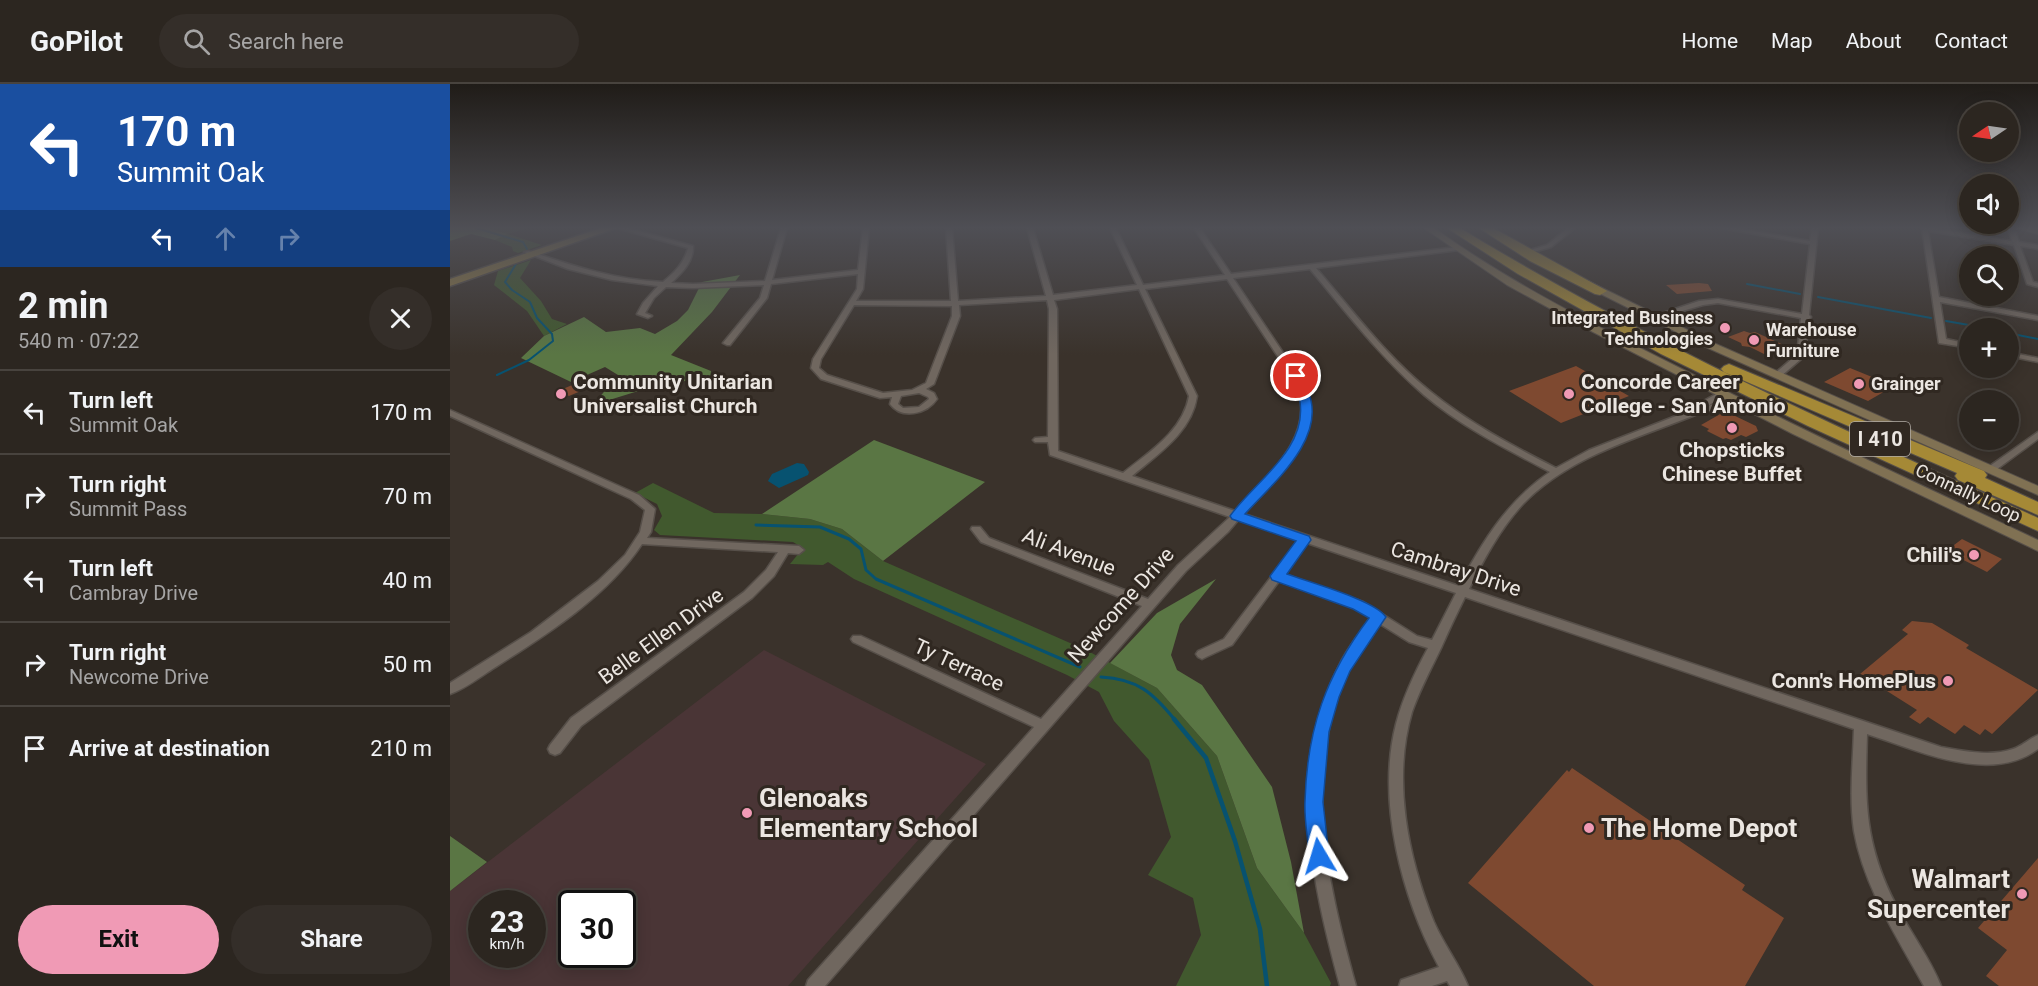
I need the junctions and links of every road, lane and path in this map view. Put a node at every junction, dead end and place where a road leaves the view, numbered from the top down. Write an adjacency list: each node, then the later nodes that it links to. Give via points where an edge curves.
1 (473, 270): 22 (main road)
2 (485, 270): 23 (main road)
3 (585, 270): 26 (street, via 620,281)
4 (680, 270): 26 (street)
5 (772, 270): 24 (street)
6 (953, 270): 32 (street)
7 (1042, 270): 29 (street)
8 (1133, 270): 27 (street)
9 (1225, 270): 21 (street, Newcome Drive)
10 (1276, 270): 21 (street)
11 (1315, 270): 37 (street)
12 (1492, 270): 47 (main road, via 1550,305)
13 (1519, 270): 52 (highway, Connally Loop / I 410, via 1646,342)
14 (1536, 270): 43 (highway, Connally Loop / I 410)
15 (1558, 270): 28 (highway)
16 (1563, 270): 28 (main road)
17 (1811, 270): 35 (street)
18 (1931, 270): 30 (street)
19 (2025, 270): 25 (street, via 2030,284)
20 (862, 273): 24 (street); 31 (street, via 860,289)
21 (1229, 276): 27 (street); 59 (street, Newcome Drive, via 1296,376 1307,412 1300,439 1288,457)
22 (450, 277)
23 (450, 283)
24 (768, 283): 26 (street); 38 (street, via 758,305)
25 (2038, 285)
26 (664, 286): 33 (street, via 644,306 641,314)
27 (1140, 286): 29 (street); 55 (street, via 1192,392 1193,402 1186,422)
28 (1600, 291): 34 (main road)
29 (1050, 297): 32 (street); 50 (street, via 1054,324)
30 (1936, 299): 36 (street); 40 (street, via 1942,341)
31 (852, 303): 32 (street); 46 (street, via 815,368 824,377 883,396)
32 (956, 303): 45 (street, via 956,316 932,380)
33 (648, 316)
34 (1654, 317): 35 (street, via 1718,301); 44 (main road)
35 (1807, 317): 44 (street, via 1801,352)
36 (2038, 318)
37 (1376, 342): 39 (street); 54 (street, via 1427,394 1464,421)
38 (727, 343)
39 (1367, 344)
40 (1959, 344)
41 (2019, 356): 42 (street)
42 (2038, 360)
43 (1724, 367): 57 (highway); 58 (highway, Connally Loop / I 410)
44 (1777, 375): 53 (main road)
45 (917, 391): 46 (street); 46 (street, via 931,395 929,405 911,411 898,409 894,404)
46 (897, 396)
47 (1727, 397): 54 (street, via 1712,410 1704,408 1587,455); 65 (main road)
48 (450, 413): 64 (street, via 645,503 651,517)
49 (2038, 435): 53 (street)
50 (1053, 439): 51 (street); 55 (street, Cambray Drive, via 1053,453)
51 (1038, 440)
52 (1874, 450): 60 (highway, Connally Loop / I 410); 62 (highway, via 1901,469)
53 (1989, 470): 56 (main road)
54 (1557, 472): 69 (street, via 1509,513 1488,541)
55 (1125, 477): 59 (street, Cambray Drive)
56 (2038, 491)
57 (2038, 501)
58 (2038, 509)
59 (1237, 516): 63 (street, Cambray Drive); 70 (street, Newcome Drive, via 1182,568)
60 (2038, 525)
61 (976, 529): 70 (street, Ali Avenue, via 985,540)
62 (2038, 538)
63 (1304, 540): 68 (street); 69 (street, Cambray Drive)
64 (642, 542): 66 (street); 75 (street, via 577,605)
65 (2038, 546)
66 (785, 549): 67 (street); 79 (street, Belle Ellen Drive, via 770,573 748,596 576,722)
67 (799, 550)
68 (1278, 576): 71 (street, via 1359,605); 74 (street, via 1228,642)
69 (1463, 591): 73 (street); 77 (street, Cambray Drive)
70 (1151, 605): 76 (street, Newcome Drive)
71 (1378, 617): 73 (street, via 1413,639); 82 (street, via 1353,651 1330,697 1316,765 1314,802 1320,865)
72 (857, 639): 76 (street, Ty Terrace)
73 (1436, 646): 80 (street, via 1411,698 1402,728 1397,800 1411,878 1439,949)
74 (1202, 654)
75 (450, 689)
76 (1044, 726): 81 (street, Newcome Drive)
77 (1861, 726): 78 (street, Cambray Drive, via 1941,753 1977,758 2014,755); 84 (street, via 1860,812 1866,850 1883,894)
78 (2038, 741)
79 (555, 749)
80 (1456, 979): 83 (street)
81 (814, 986)
82 (1348, 986)
83 (1407, 986)
84 (1933, 986)

